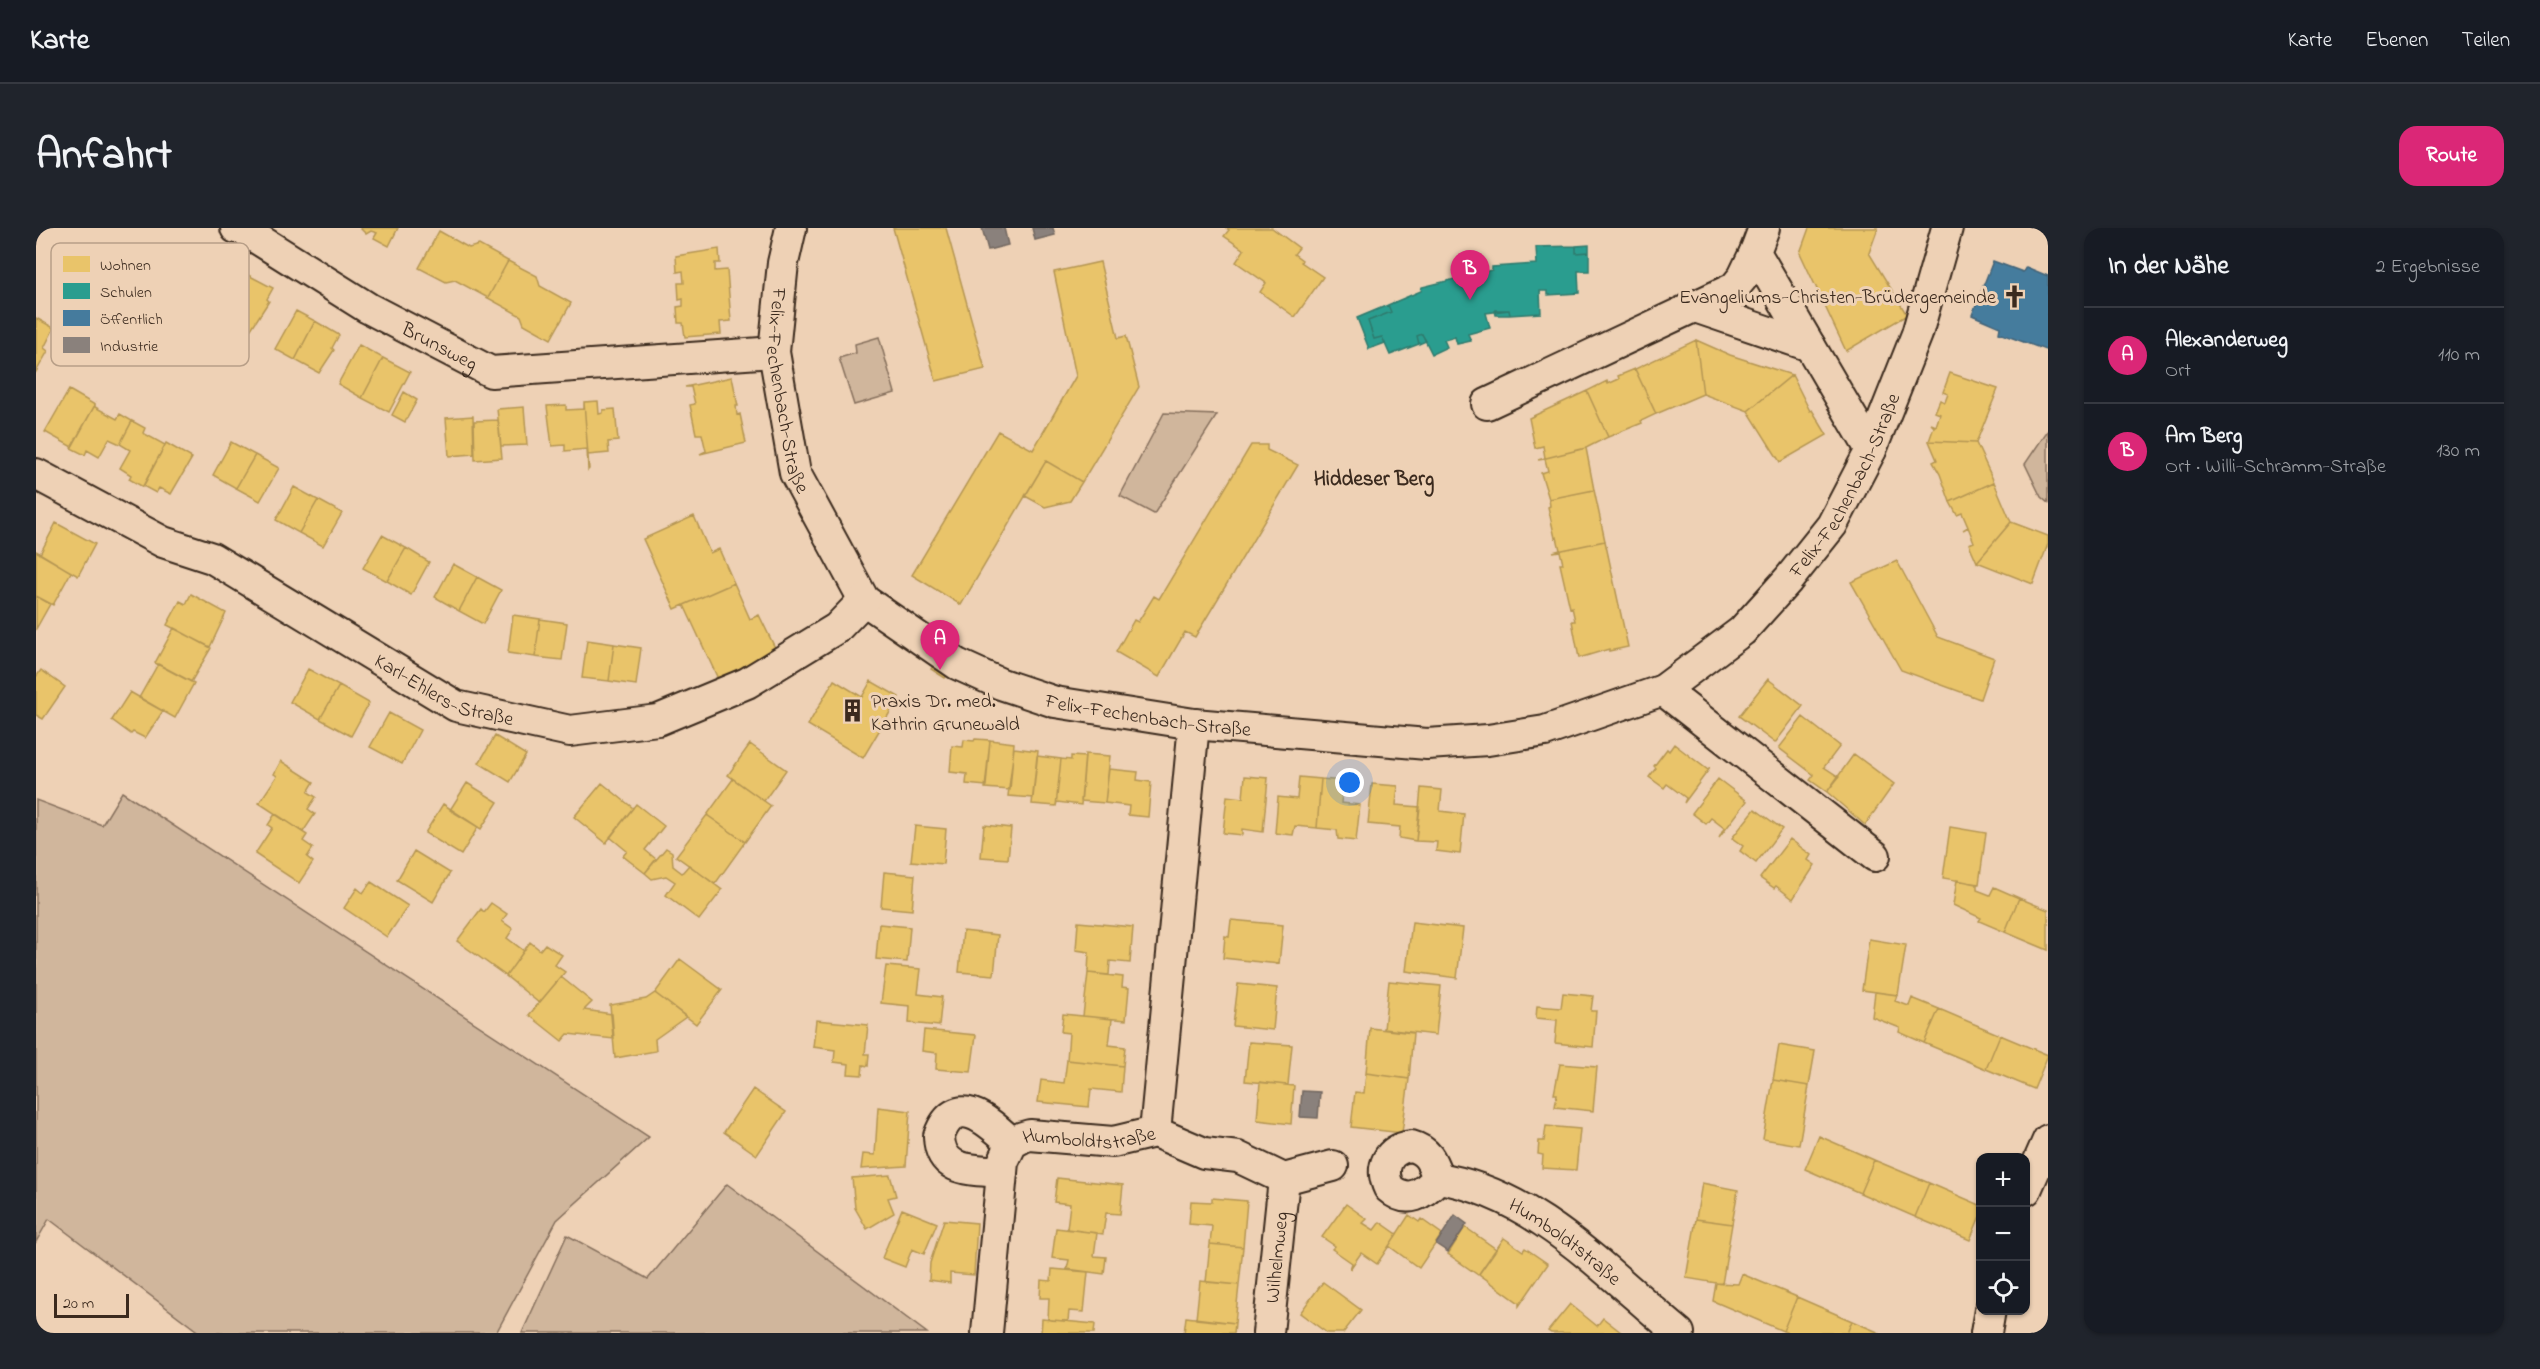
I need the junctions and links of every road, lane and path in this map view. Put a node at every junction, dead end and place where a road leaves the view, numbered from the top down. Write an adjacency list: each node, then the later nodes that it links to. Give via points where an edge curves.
1 (236, 228): 7 (street, Brunsweg, via 368,308 491,372)
2 (791, 228): 7 (street, Felix-Fechenbach-Straße, via 783,263)
3 (1947, 228): 9 (street, Felix-Fechenbach-Straße, via 1917,334)
4 (1760, 240): 5 (street, via 1734,288); 6 (street)
5 (1695, 307): 6 (street); 8 (street)
6 (1810, 346): 9 (street)
7 (774, 352): 11 (street, Felix-Fechenbach-Straße, via 795,473)
8 (1487, 404)
9 (1871, 450): 12 (street, Felix-Fechenbach-Straße, via 1832,525 1788,580 1742,631)
10 (36, 474): 11 (street, Karl-Ehlers-Straße, via 163,542 212,558 456,706 570,731 658,720 747,683 837,628)
11 (864, 600): 13 (street, Felix-Fechenbach-Straße, via 957,664 1001,684 1055,702)
12 (1663, 690): 13 (street, Felix-Fechenbach-Straße, via 1545,731 1478,741 1427,744); 14 (street)
13 (1194, 724): 15 (street)
14 (1875, 856)
15 (1155, 1132): 17 (street, Humboldtstraße, via 1113,1142 1030,1135); 21 (street, Humboldtstraße, via 1204,1153 1238,1157)
16 (2048, 1140): 22 (street)
17 (1012, 1143): 19 (street, Humboldtstraße); 19 (street, Humboldtstraße, via 980,1116 968,1112 949,1119 939,1136 943,1155 949,1162 967,1169)
18 (1333, 1166): 21 (street)
19 (1002, 1172): 24 (street, Humboldtstraße)
20 (1438, 1178): 26 (street, Humboldtstraße, via 1478,1186 1523,1209 1567,1238)
21 (1284, 1179): 25 (street, Wilhelmweg)
22 (2030, 1179)
23 (1989, 1315): 27 (street)
24 (987, 1333)
25 (1268, 1333)
26 (1679, 1333)
27 (1986, 1333)

